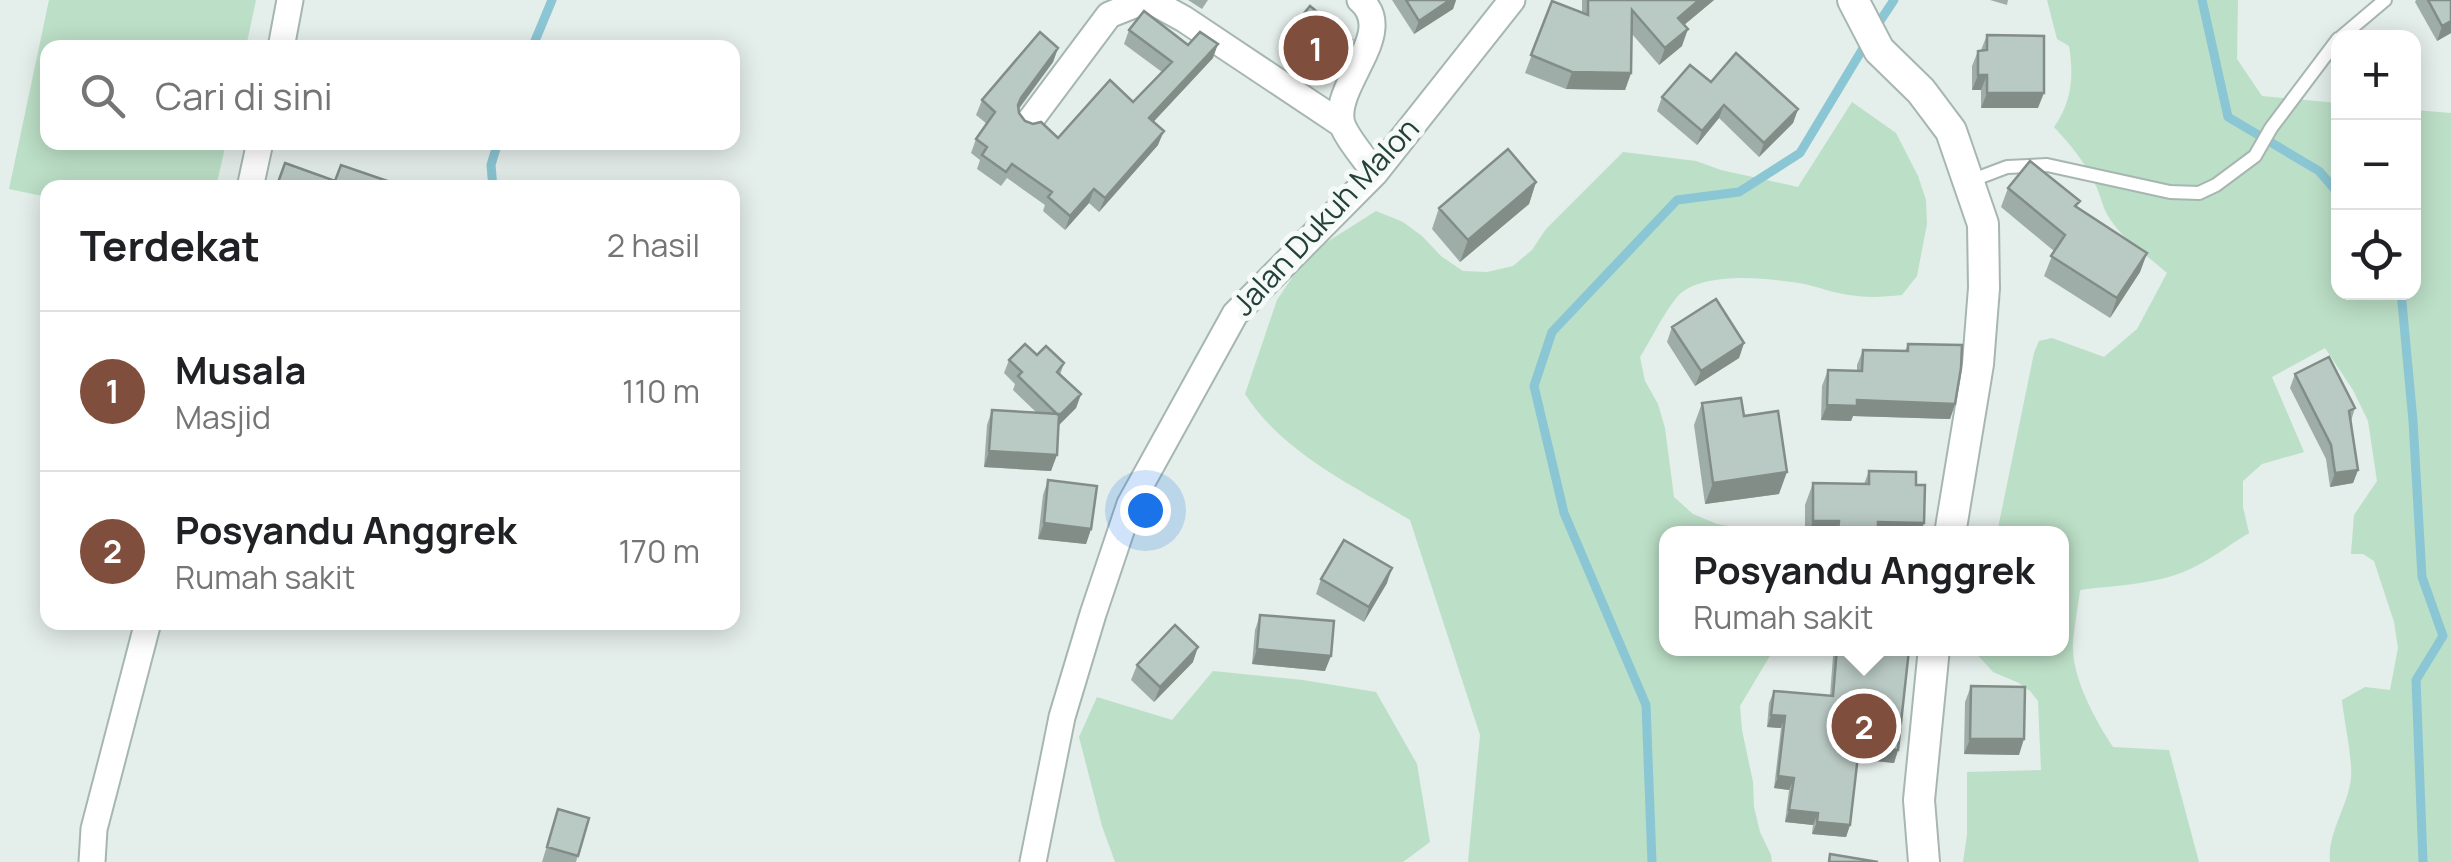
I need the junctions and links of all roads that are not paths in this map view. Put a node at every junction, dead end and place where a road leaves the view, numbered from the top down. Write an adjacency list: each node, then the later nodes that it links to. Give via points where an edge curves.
1 (290, 0): 7 (street)
2 (1360, 0): 10 (street, via 1373,32 1342,102)
3 (1512, 0): 12 (street, Jalan Dukuh Malon)
4 (2386, 0): 6 (lane)
5 (1866, 26): 14 (street, via 1951,130)
6 (2349, 30)
7 (282, 40)
8 (2331, 48): 14 (lane, via 2254,156 2199,194 2047,165 2008,166)
9 (1028, 122): 10 (street, via 1110,15 1156,4)
10 (1340, 123): 12 (street)
11 (258, 150): 13 (street)
12 (1375, 173): 19 (street, Jalan Dukuh Malon, via 1234,314 1130,504 1062,717)
13 (252, 180)
14 (1968, 182): 15 (street, via 1982,224 1984,288)
15 (1951, 526)
16 (146, 630): 18 (street, via 94,829)
17 (1933, 656): 20 (street, via 1919,800)
18 (92, 862)
19 (1032, 862)
20 (1924, 862)

